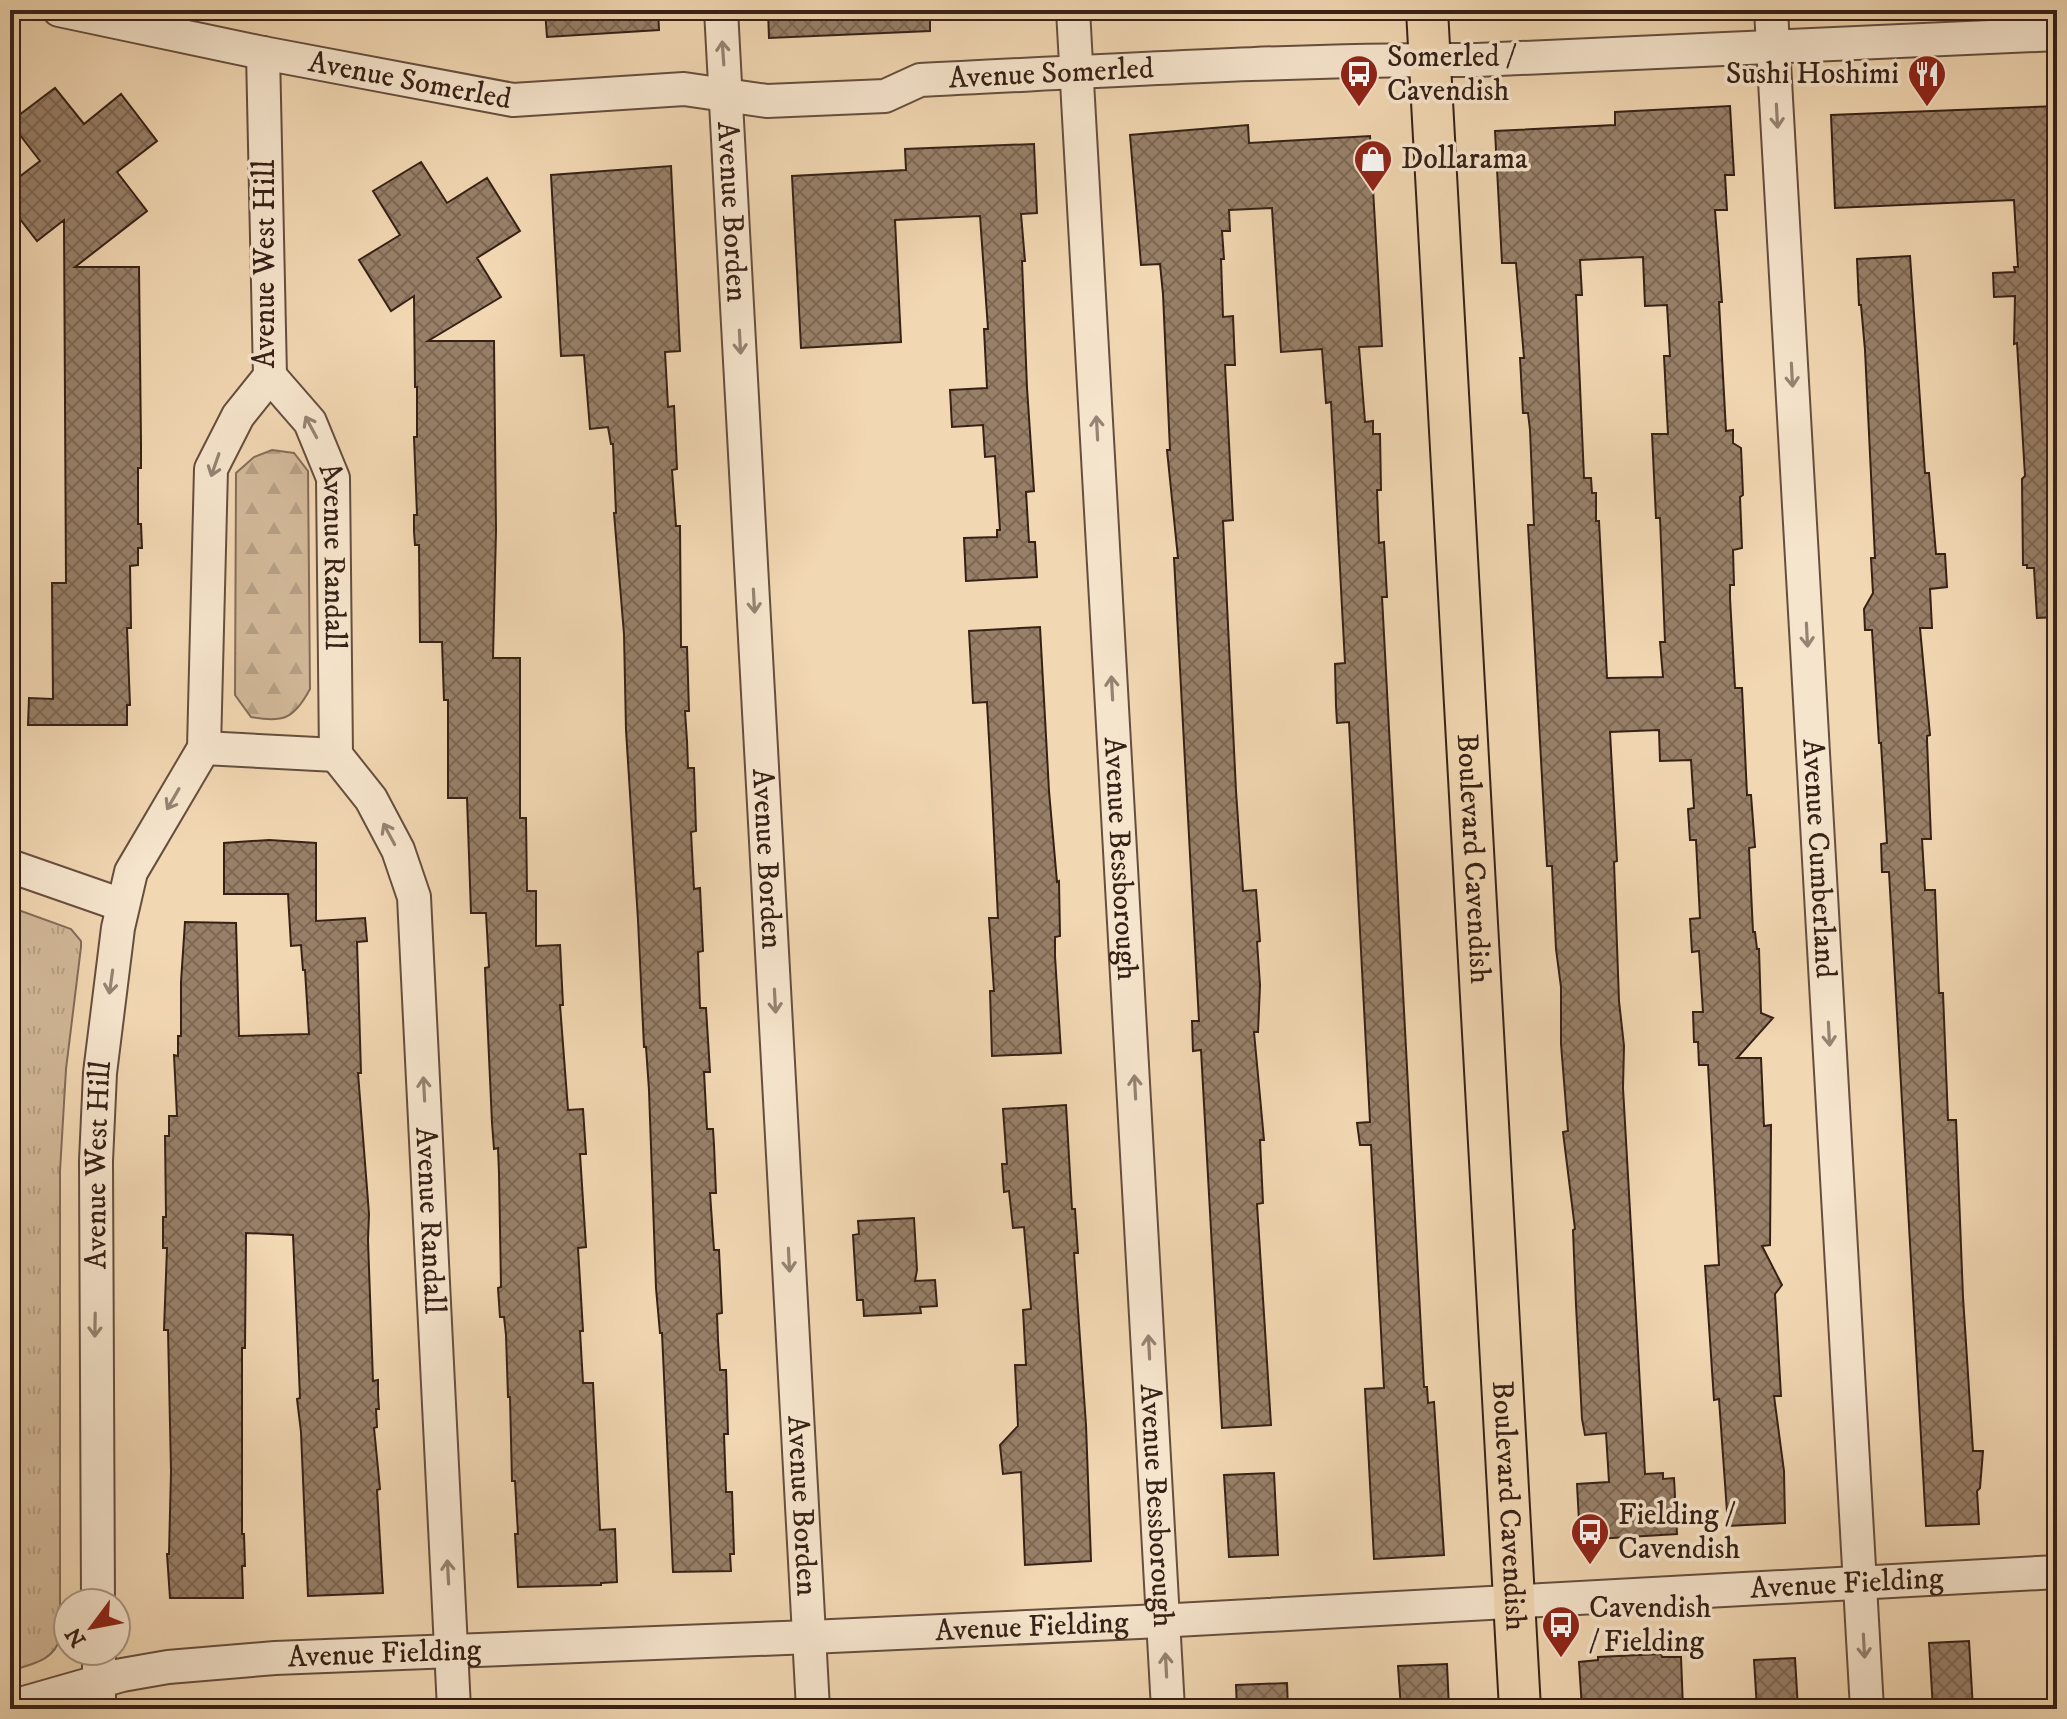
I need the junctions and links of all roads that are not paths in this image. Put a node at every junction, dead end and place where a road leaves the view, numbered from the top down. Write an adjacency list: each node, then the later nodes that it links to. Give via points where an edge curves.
1 (59, 10): 8 (street, Avenue Somerled)
2 (721, 10): 11 (street, Avenue Borden, one-way to 2)
3 (1073, 10): 10 (street, Avenue Bessborough)
4 (1427, 10): 9 (main road, Boulevard Cavendish)
5 (1771, 10): 7 (street, Avenue Cumberland)
6 (2057, 34): 7 (street, Avenue Somerled)
7 (1774, 48): 9 (street, Avenue Somerled); 18 (street, Avenue Cumberland, one-way to 18)
8 (263, 53): 11 (street, Avenue Somerled, via 513,100 684,89); 12 (street, Avenue West Hill)
9 (1430, 60): 10 (street, Avenue Somerled); 20 (main road, Boulevard Cavendish)
10 (1077, 72): 11 (street, Avenue Somerled, via 920,80 885,96 767,101); 21 (street, Avenue Bessborough, one-way to 10)
11 (726, 96): 22 (street, Avenue Borden, one-way to 22)
12 (270, 376): 13 (street, Avenue West Hill, one-way to 13, via 238,416 211,469); 14 (street, Avenue Randall, one-way to 12, via 333,478 310,422)
13 (204, 748): 14 (street); 16 (street, Avenue West Hill, one-way to 16, via 131,872)
14 (336, 755): 23 (street, Avenue Randall, one-way to 14, via 414,897 398,850 371,799)
15 (10, 866): 16 (street)
16 (122, 905): 19 (street, Avenue West Hill, one-way to 19, via 97,1113)
17 (2057, 1572): 18 (street, Avenue Fielding)
18 (1860, 1583): 20 (street, Avenue Fielding); 30 (street, Avenue Cumberland, one-way to 30)
19 (98, 1587)
20 (1514, 1603): 21 (street, Avenue Fielding); 29 (main road, Boulevard Cavendish)
21 (1165, 1620): 22 (street, Avenue Fielding); 28 (street, Avenue Bessborough, one-way to 21)
22 (810, 1637): 23 (street, Avenue Fielding); 27 (street, Avenue Borden)
23 (451, 1650): 24 (street, Avenue Fielding, via 238,1660); 26 (street, Avenue Randall)
24 (99, 1680): 25 (street, Avenue Fielding)
25 (10, 1707)
26 (454, 1709)
27 (813, 1709)
28 (1168, 1709)
29 (1520, 1709)
30 (1867, 1709)

